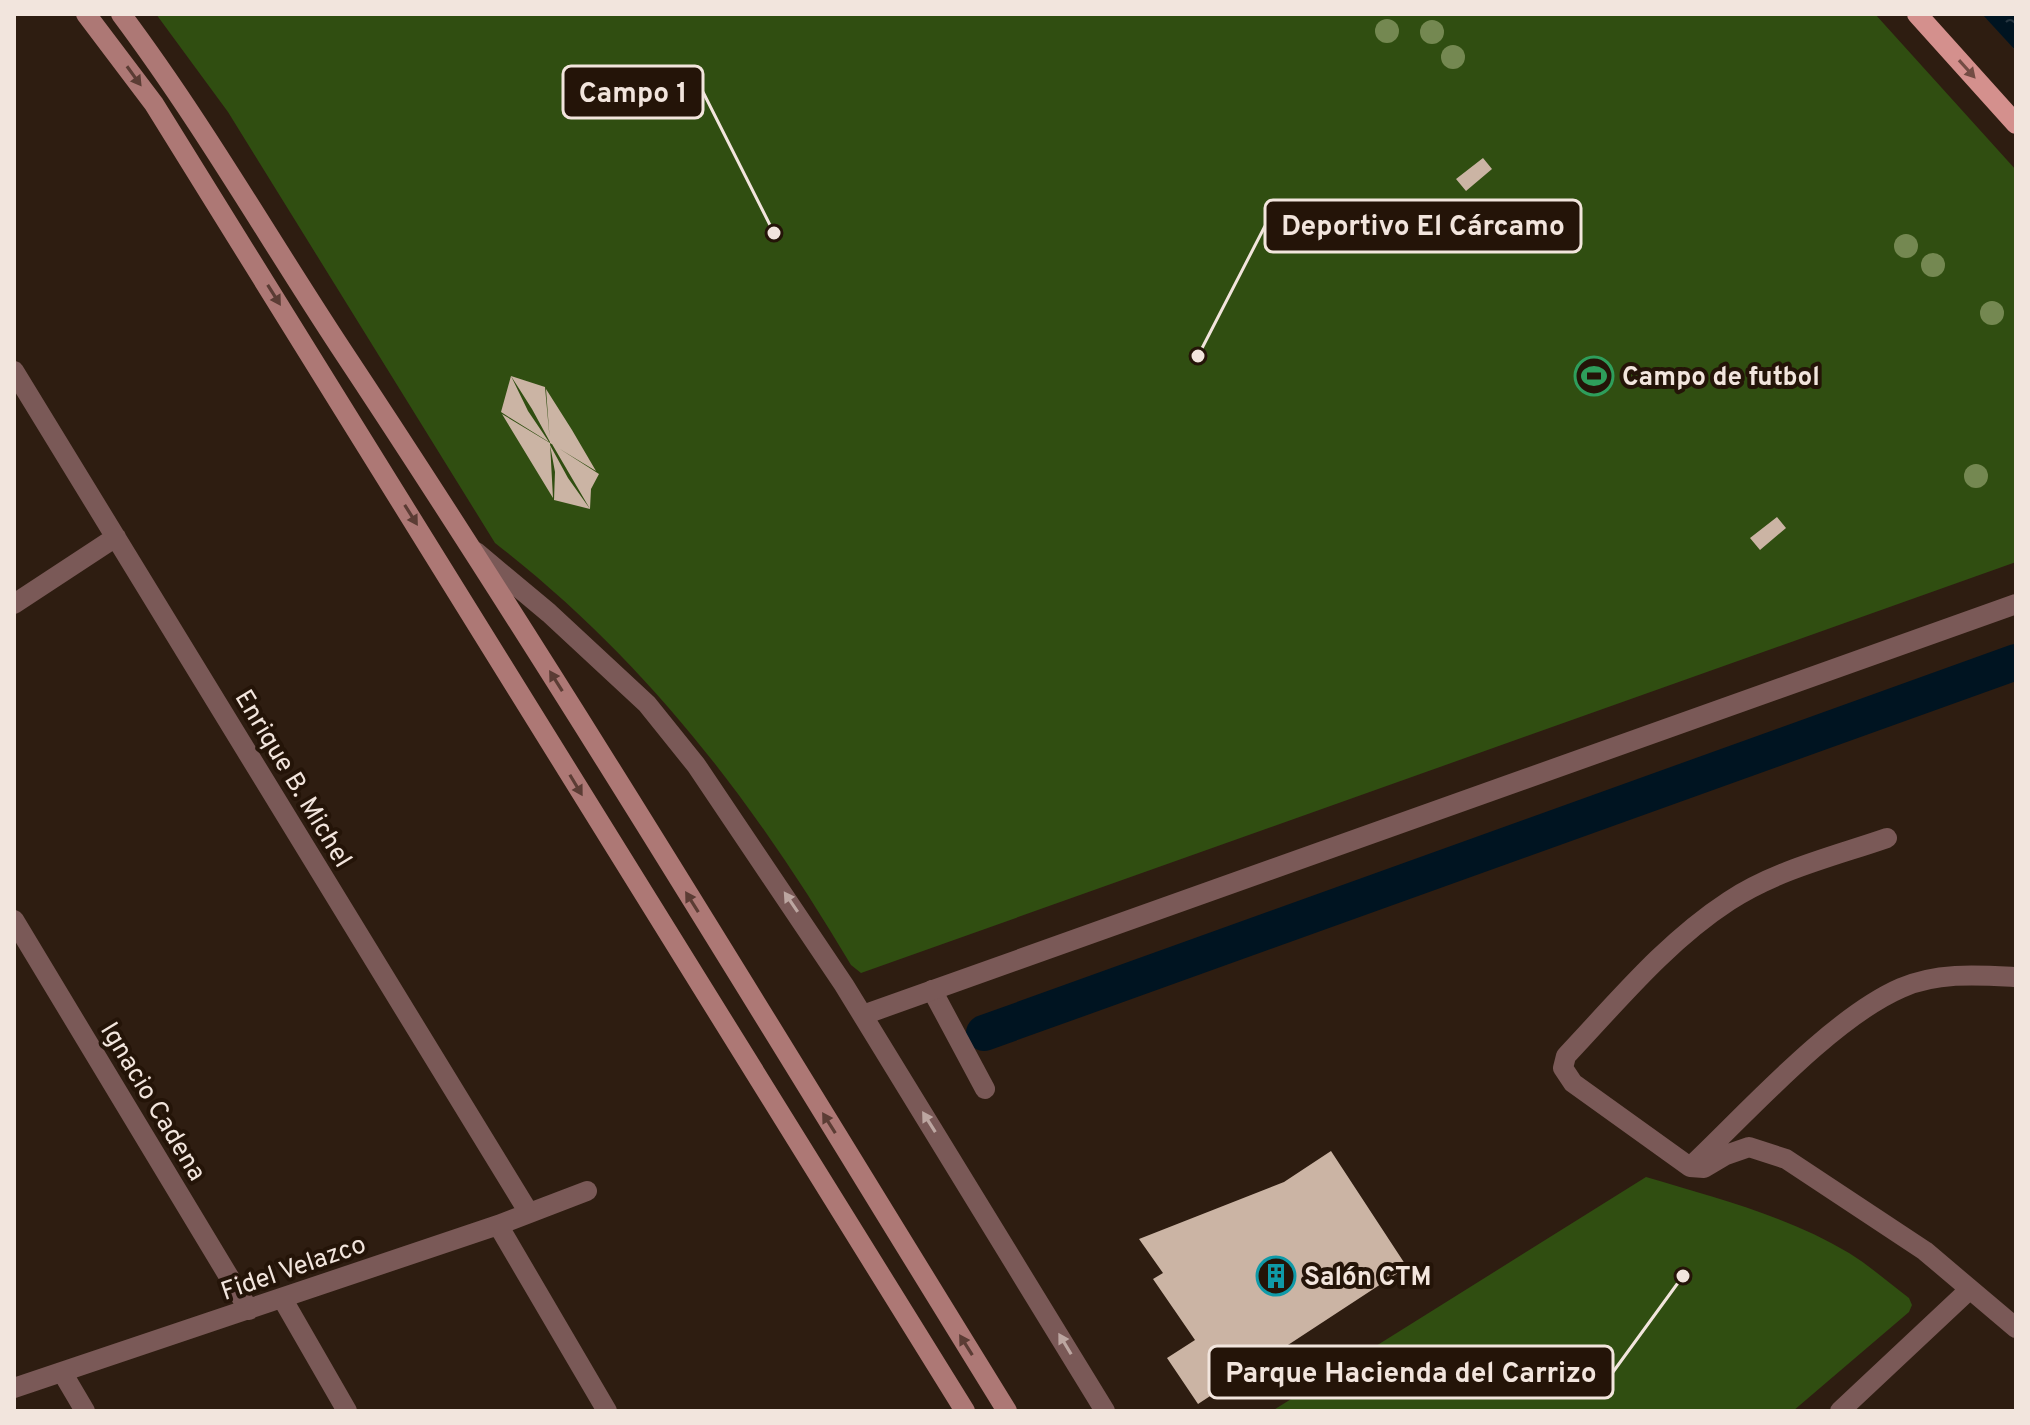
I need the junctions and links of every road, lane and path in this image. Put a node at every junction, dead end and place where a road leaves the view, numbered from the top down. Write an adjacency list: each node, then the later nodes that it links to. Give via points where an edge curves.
1 (86, 14): 29 (main road, one-way to 29, via 154,104)
2 (121, 14): 7 (main road, via 205,132)
3 (1917, 14): 4 (main road, one-way to 4)
4 (2016, 124)
5 (14, 371): 6 (street, Enrique B. Michel)
6 (116, 537): 8 (street); 18 (street, Enrique B. Michel)
7 (476, 552): 14 (street, one-way to 7, via 746,836 647,704); 30 (main road, one-way to 7)
8 (14, 604)
9 (2016, 604): 13 (street)
10 (1887, 838): 16 (street, via 1771,879 1731,900 1654,963 1566,1056 1563,1068 1573,1083)
11 (14, 920): 22 (street, Ignacio Cadena)
12 (2016, 977): 16 (street, via 1942,977 1903,987 1867,1006)
13 (932, 990): 14 (street); 15 (street)
14 (863, 1015): 31 (street, one-way to 14)
15 (985, 1089)
16 (1690, 1167): 20 (street, via 1704,1168 1749,1147 1786,1159 1925,1251)
17 (587, 1191): 18 (street, Fidel Velazco)
18 (529, 1213): 19 (street, Fidel Velazco)
19 (498, 1225): 21 (street, Fidel Velazco); 28 (street)
20 (1969, 1290): 23 (street); 32 (street)
21 (282, 1298): 22 (street, Fidel Velazco); 27 (street)
22 (249, 1310): 24 (street, Fidel Velazco)
23 (2016, 1328)
24 (62, 1372): 25 (street, Fidel Velazco); 26 (street)
25 (14, 1388)
26 (85, 1411)
27 (347, 1411)
28 (607, 1411)
29 (965, 1411)
30 (1007, 1411)
31 (1105, 1411)
32 (1840, 1411)

